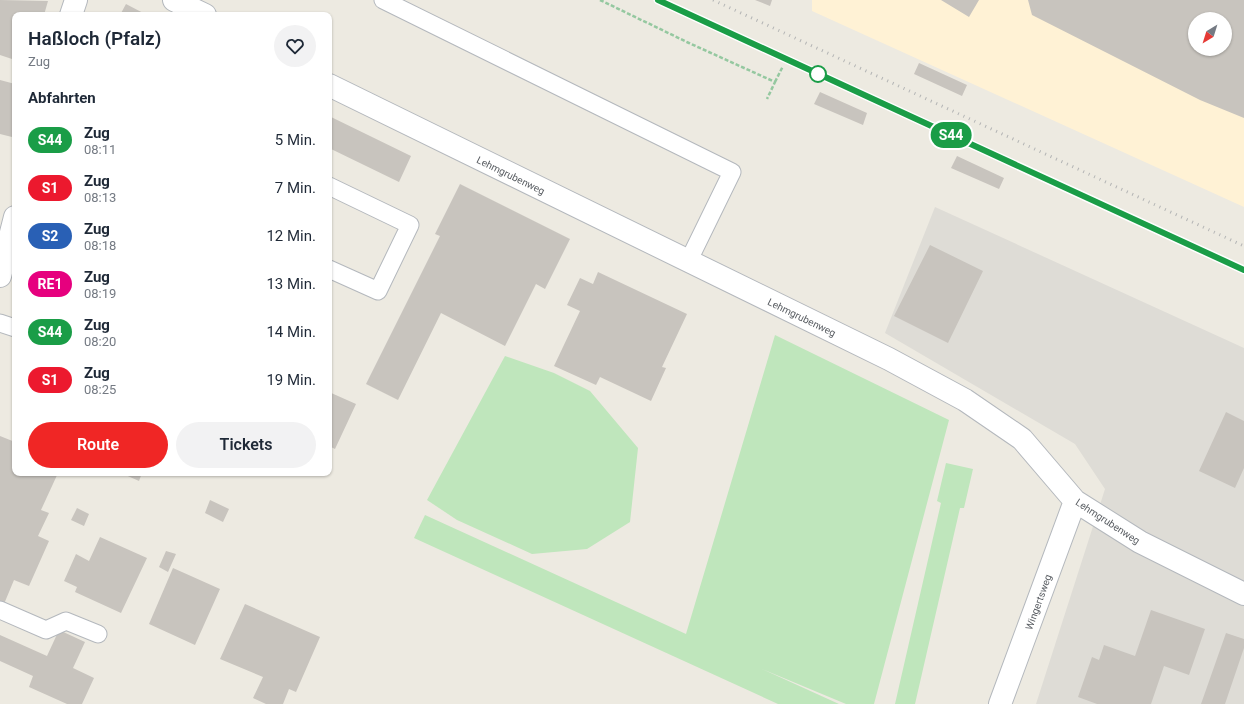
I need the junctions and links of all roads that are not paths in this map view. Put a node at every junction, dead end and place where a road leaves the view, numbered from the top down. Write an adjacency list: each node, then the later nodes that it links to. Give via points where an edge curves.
1 (76, 0): 4 (street)
2 (174, 0): 5 (street)
3 (383, 0): 9 (lane, via 732,172)
4 (72, 12)
5 (199, 12)
6 (332, 86): 9 (street, Lehmgrubenweg)
7 (332, 187): 10 (lane, via 410,225 378,291)
8 (12, 229): 11 (street)
9 (688, 262): 14 (street, Lehmgrubenweg, via 889,359 965,400 1022,439)
10 (332, 270)
11 (0, 276)
12 (0, 323): 13 (lane)
13 (12, 327)
14 (1075, 501): 15 (street, Lehmgrubenweg, via 1140,542); 18 (street, Wingertsweg)
15 (1244, 594)
16 (0, 610): 17 (lane, via 46,630 66,621)
17 (98, 634)
18 (1000, 704)

